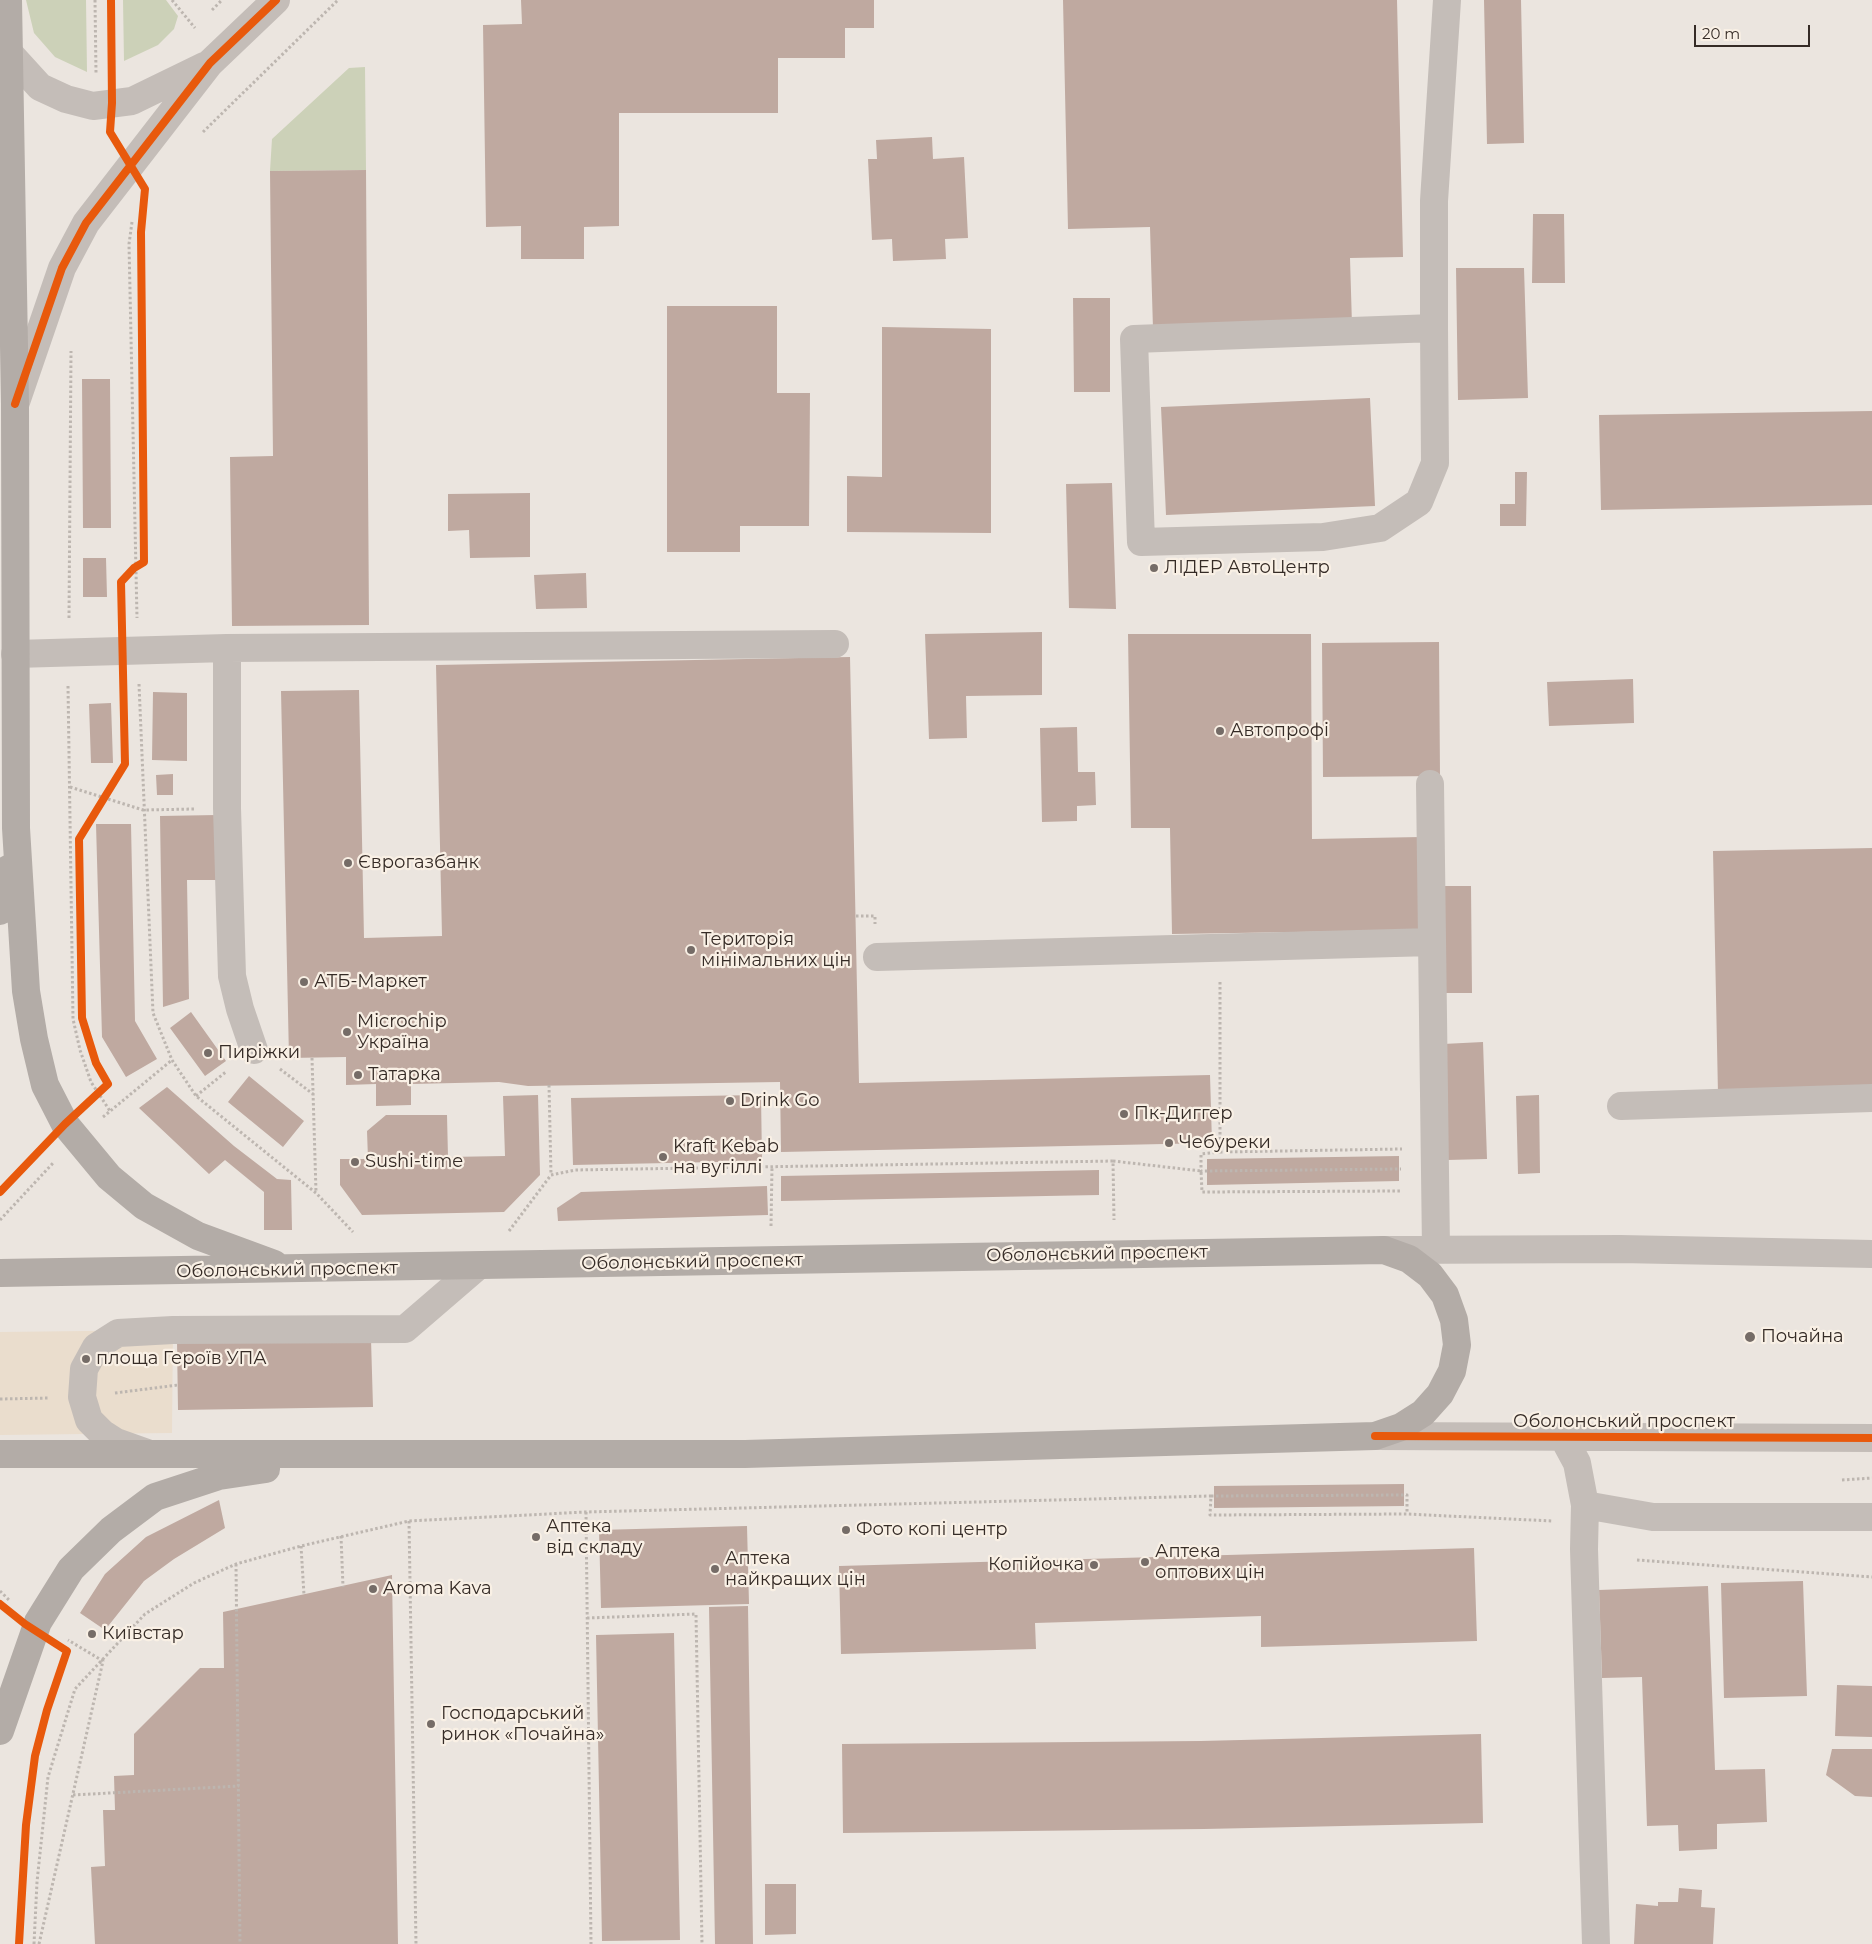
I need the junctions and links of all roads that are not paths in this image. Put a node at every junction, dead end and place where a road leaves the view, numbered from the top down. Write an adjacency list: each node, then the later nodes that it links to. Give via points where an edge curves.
1 (8, 0): 4 (main road)
2 (276, 0): 5 (street)
3 (1447, 0): 6 (street, via 1434,201)
4 (9, 53): 5 (street, via 40,87 66,99 94,106 132,101); 7 (main road)
5 (210, 63): 7 (street, via 86,222 62,268)
6 (1434, 328): 6 (street, via 1435,463 1419,502 1380,528 1323,537 1141,542 1134,339)
7 (15, 404): 10 (main road)
8 (835, 644): 9 (street)
9 (227, 648): 10 (street); 16 (street, via 232,976)
10 (15, 654): 12 (main road)
11 (1430, 784): 14 (street)
12 (16, 828): 13 (main road); 23 (main road, via 26,990 34,1039 45,1085 65,1124 109,1177 144,1206 198,1236)
13 (0, 911)
14 (1432, 942): 15 (street); 19 (street)
15 (877, 957)
16 (254, 1050)
17 (1872, 1098): 18 (street)
18 (1621, 1106)
19 (1436, 1249): 20 (street, Оболонський проспект); 21 (street, Оболонський проспект)
20 (1384, 1250): 22 (main road, Оболонський проспект); 25 (main road, Оболонський проспект, via 1409,1259 1430,1275 1445,1295 1454,1320 1457,1346 1452,1371 1429,1407 1401,1427)
21 (1872, 1254)
22 (477, 1267): 23 (main road, Оболонський проспект); 29 (street, via 406,1329 118,1333 96,1347 84,1369 82,1397 86,1412 102,1433)
23 (287, 1270): 24 (main road, Оболонський проспект)
24 (0, 1273)
25 (1375, 1436): 26 (street, Оболонський проспект); 30 (main road, Оболонський проспект, via 746,1454)
26 (1563, 1437): 27 (street, Оболонський проспект); 31 (street, via 1577,1463)
27 (1872, 1438)
28 (0, 1454): 29 (main road, Оболонський проспект)
29 (151, 1455): 30 (main road, Оболонський проспект)
30 (353, 1455): 33 (main road, via 219,1476 155,1497 111,1530 71,1569 38,1622)
31 (1585, 1505): 32 (street, via 1653,1517); 34 (street)
32 (1872, 1517)
33 (0, 1731)
34 (1596, 1944)

